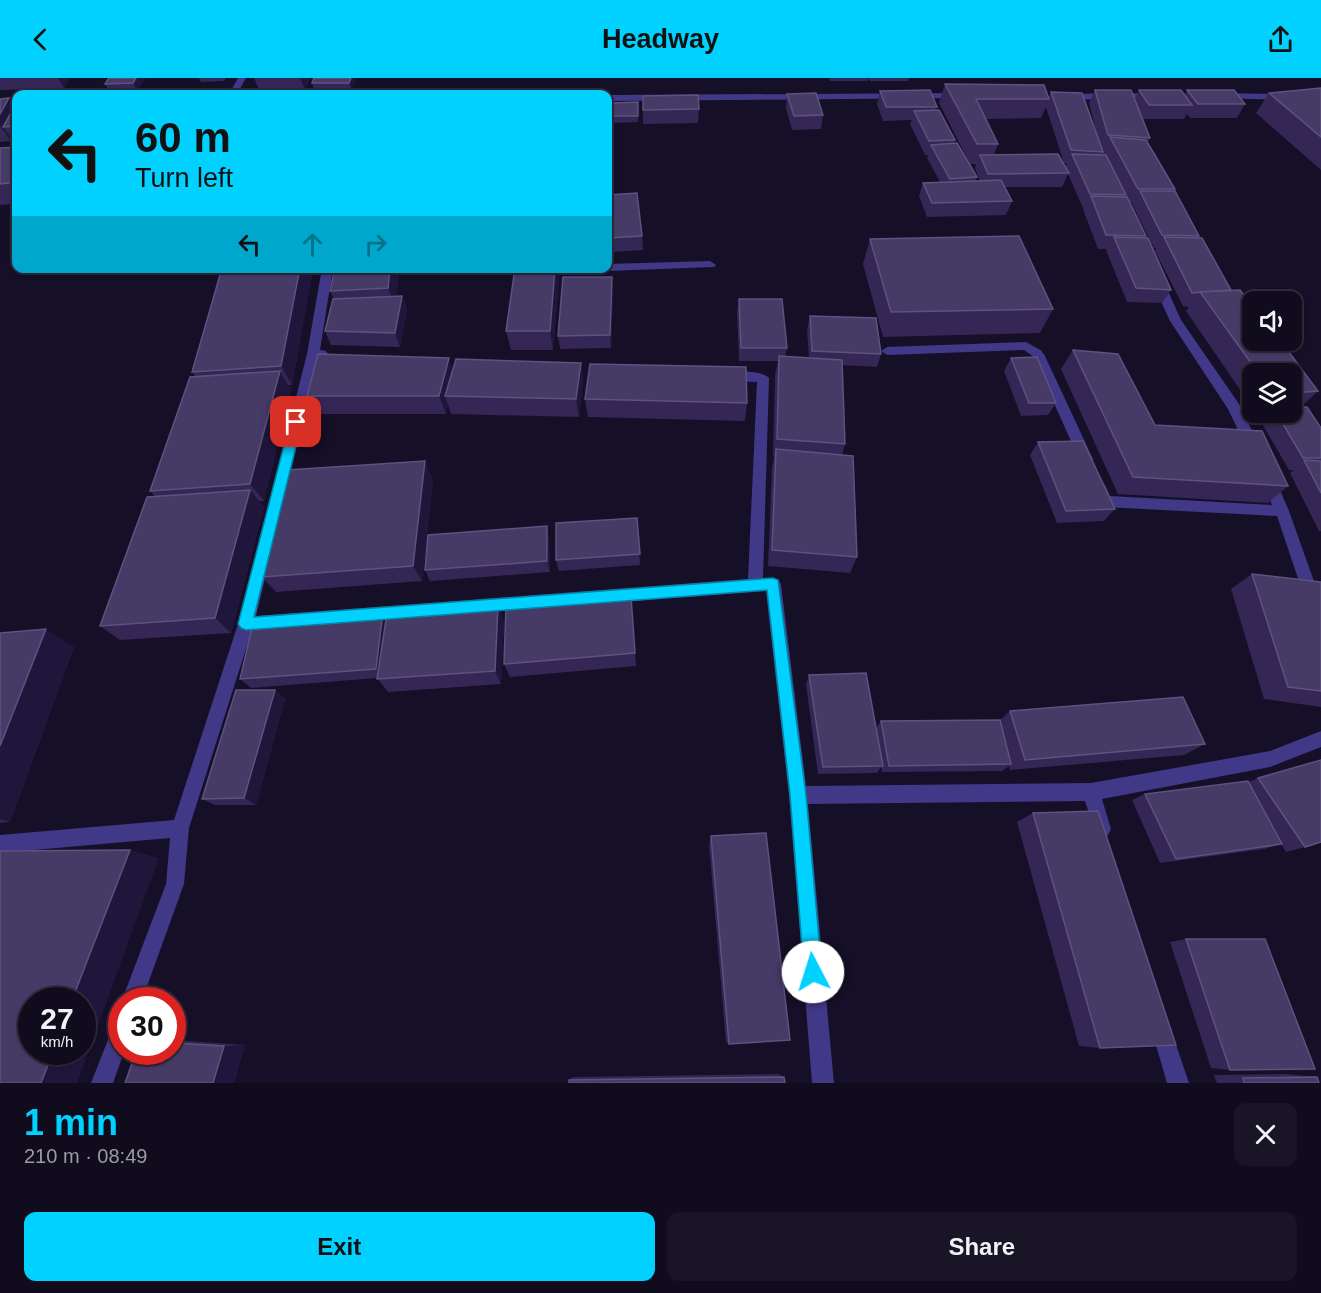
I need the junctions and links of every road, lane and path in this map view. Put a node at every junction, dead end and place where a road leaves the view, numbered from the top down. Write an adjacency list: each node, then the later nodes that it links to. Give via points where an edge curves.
1 (924, 96): 2 (street); 6 (street); 8 (street)
2 (972, 96)
3 (1169, 96): 5 (street, via 1083,102)
4 (1214, 96): 7 (street)
5 (1053, 97)
6 (612, 98)
7 (1321, 98)
8 (930, 106)
9 (710, 265): 10 (street)
10 (612, 267)
11 (1152, 268): 17 (street, via 1176,321 1234,407)
12 (327, 273): 14 (street)
13 (887, 351): 17 (street, via 1026,346 1038,354 1105,501)
14 (313, 354): 15 (street); 20 (street)
15 (335, 355)
16 (709, 376): 18 (street, via 762,378)
17 (1282, 512): 19 (street)
18 (755, 585): 20 (street); 23 (street, via 773,584)
19 (1321, 623)
20 (246, 624): 24 (street)
21 (1321, 739): 22 (street, via 1270,759)
22 (1091, 792): 23 (street); 26 (street)
23 (798, 795): 31 (street)
24 (180, 828): 25 (street); 27 (street, via 175,884)
25 (0, 844)
26 (1107, 847)
27 (137, 987)
28 (1156, 1011): 32 (street)
29 (109, 1065): 30 (street)
30 (102, 1083)
31 (823, 1083)
32 (1178, 1083)

